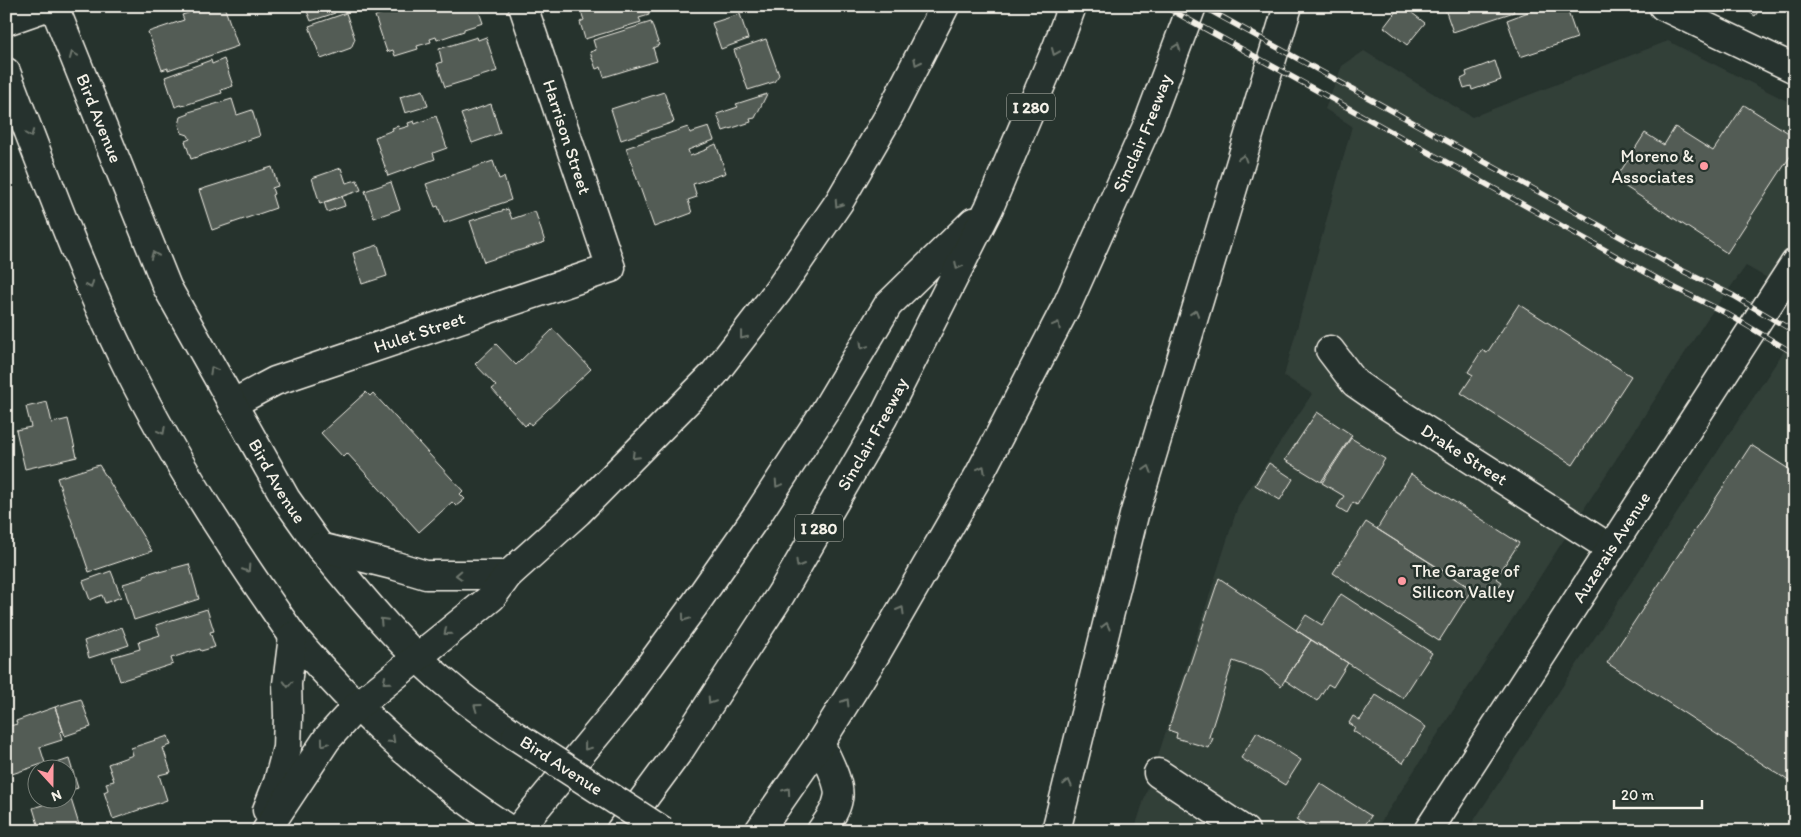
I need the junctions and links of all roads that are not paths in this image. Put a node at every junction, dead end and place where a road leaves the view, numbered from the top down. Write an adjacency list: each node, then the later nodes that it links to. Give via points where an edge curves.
1 (49, 6): 9 (main road)
2 (54, 6): 16 (main road, Bird Avenue, one-way to 2, via 167,287)
3 (523, 6): 14 (main road, Harrison Street)
4 (945, 6): 19 (main road, one-way to 19, via 886,122 839,202 778,291 714,374 682,408 578,512)
5 (1072, 6): 12 (main road, Sinclair Freeway / I 280, one-way to 12)
6 (1192, 6): 23 (main road, Sinclair Freeway, one-way to 6, via 877,652 979,475 1068,305 1147,126)
7 (1288, 6): 33 (main road, one-way to 7, via 1134,515)
8 (1663, 6): 10 (main road)
9 (6, 21)
10 (1795, 69)
11 (6, 72): 20 (main road, one-way to 20, via 95,298 127,366 189,480)
12 (989, 208): 28 (main road, one-way to 28, via 888,304 815,427 694,607 622,705); 29 (main road, Sinclair Freeway / I 280, one-way to 29, via 882,418 781,594 679,751)
13 (1795, 263): 18 (main road, Auzerais Avenue)
14 (611, 268): 16 (main road, Hulet Street, via 275,381)
15 (1330, 350): 18 (main road, Drake Street, via 1355,383)
16 (232, 404): 17 (main road, Bird Avenue, via 286,499)
17 (320, 547): 19 (main road, one-way to 17, via 426,575); 21 (main road, Bird Avenue, one-way to 17, via 360,598)
18 (1610, 548): 35 (main road, Auzerais Avenue)
19 (508, 575): 21 (main road, one-way to 21, via 492,597)
20 (294, 636): 22 (main road); 25 (main road, one-way to 25, via 287,684 287,748)
21 (416, 656): 22 (main road, one-way to 22); 30 (main road, Bird Avenue, one-way to 21, bridge, via 516,736 454,691)
22 (356, 706): 26 (main road, one-way to 26, via 327,739); 27 (main road, one-way to 27, via 404,751)
23 (820, 743): 31 (main road, Sinclair Freeway, one-way to 23); 32 (main road, via 839,797 835,810)
24 (1158, 774): 34 (main road)
25 (259, 831)
26 (266, 831)
27 (511, 831)
28 (517, 831)
29 (620, 831)
30 (663, 831)
31 (759, 831)
32 (821, 831)
33 (1056, 831)
34 (1246, 831)
35 (1428, 831)

